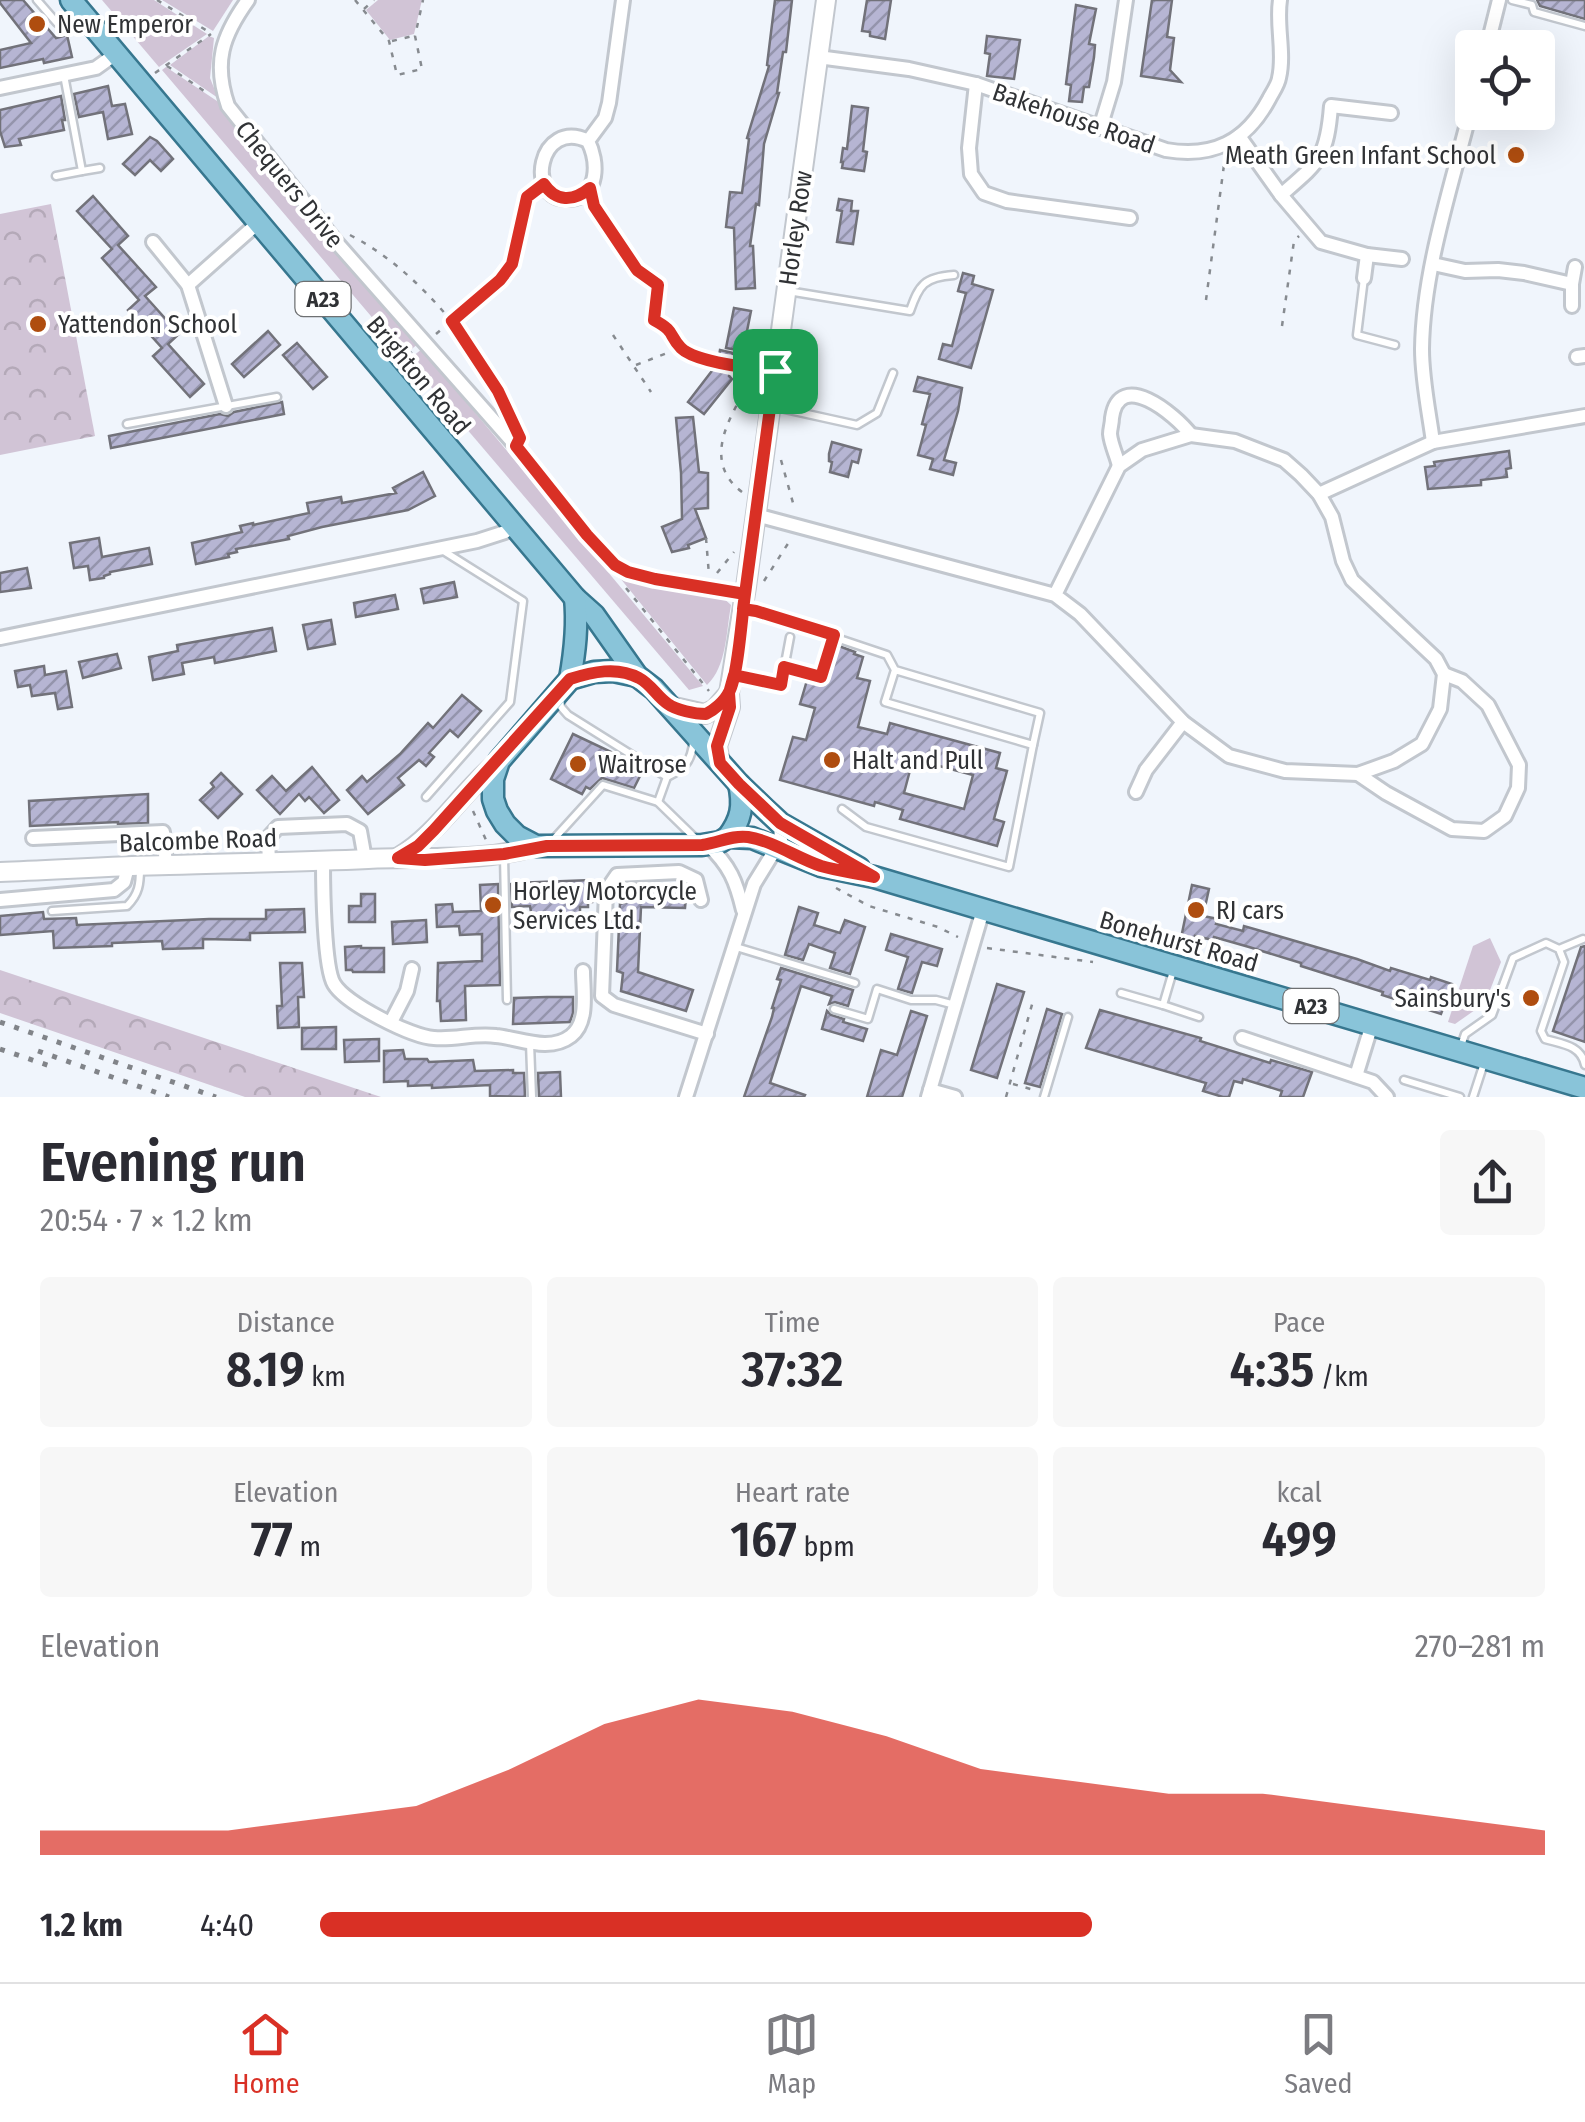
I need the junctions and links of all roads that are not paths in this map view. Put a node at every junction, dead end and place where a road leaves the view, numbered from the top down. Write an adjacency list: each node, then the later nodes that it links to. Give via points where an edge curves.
1 (37, 0): 9 (lane, via 57,24)
2 (248, 0): 57 (street, Chequers Drive, via 224,37 221,86 228,106 338,243 615,565)
3 (623, 0): 21 (street, via 609,103)
4 (826, 0): 13 (street, Horley Row)
5 (1126, 0): 18 (street)
6 (1280, 0): 20 (street, Bakehouse Road, via 1280,79)
7 (1499, 0): 11 (street)
8 (1512, 0): 10 (lane)
9 (75, 4): 12 (main road, Brighton Road / A23)
10 (1585, 26)
11 (1492, 30)
12 (117, 52): 14 (street, via 96,68); 28 (main road, Brighton Road / A23)
13 (818, 57): 15 (street, Bakehouse Road); 38 (street, Horley Row)
14 (64, 74): 16 (street); 23 (lane)
15 (976, 84): 18 (street, Bakehouse Road); 27 (street, via 970,174 984,194)
16 (0, 88)
17 (1392, 113): 26 (street, via 1331,106 1329,136 1317,164)
18 (1100, 128): 20 (street, Bakehouse Road, via 1184,154 1218,149)
19 (1466, 130): 32 (street)
20 (1239, 136): 26 (street)
21 (588, 141): 25 (street, via 596,161); 25 (street, via 570,136 555,142 541,178 563,198)
22 (100, 168): 23 (lane)
23 (82, 171): 24 (lane)
24 (56, 176)
25 (590, 188): 40 (lane, via 594,206 637,270 658,285)
26 (1281, 195): 30 (street, via 1321,242)
27 (1130, 218)
28 (259, 222): 37 (street); 53 (main road, Brighton Road / A23)
29 (153, 242): 37 (street)
30 (1367, 255): 31 (street); 35 (street)
31 (1402, 258)
32 (1433, 264): 36 (street); 49 (street, via 1422,351)
33 (1575, 267): 36 (street)
34 (954, 275): 38 (lane, via 926,281 910,311)
35 (1364, 278): 41 (lane, via 1357,335)
36 (1572, 284): 39 (street)
37 (188, 285): 44 (street)
38 (787, 290): 45 (street, Horley Row, via 767,370)
39 (1572, 306)
40 (654, 320)
41 (1395, 345)
42 (893, 373): 45 (lane, via 877,413 857,425)
43 (276, 396): 44 (lane)
44 (226, 406): 47 (lane)
45 (770, 406): 52 (street, Horley Row)
46 (1585, 416): 49 (street)
47 (127, 424)
48 (1190, 435): 50 (street, via 1142,450); 50 (street, via 1178,419 1137,394 1124,396 1114,406 1110,434); 51 (street, via 1235,441 1284,460)
49 (1433, 442): 51 (street)
50 (1120, 466): 55 (street)
51 (1318, 494): 61 (street, via 1352,580)
52 (756, 515): 55 (street); 57 (street, Horley Row)
53 (514, 523): 54 (street, via 493,536); 56 (main road, Brighton Road / A23)
54 (441, 548): 59 (street); 75 (lane, via 523,602 510,702)
55 (1055, 595): 66 (street)
56 (574, 598): 62 (main road, Brighton Road / A23); 63 (main road, via 577,635)
57 (744, 602): 60 (lane, via 887,655); 64 (street, Horley Row)
58 (790, 637): 64 (lane, via 781,685)
59 (0, 638)
60 (895, 670): 68 (lane, via 1040,713); 68 (lane, via 885,702)
61 (1444, 674): 71 (street, via 1440,710 1422,744); 71 (street, via 1488,705 1518,765 1518,788 1505,816 1484,831 1452,829)
62 (637, 676): 63 (main road, via 594,672); 65 (main road, Brighton Road / A23)
63 (564, 685): 69 (main road); 72 (lane, via 561,707 568,715)
64 (726, 689): 65 (street, via 706,714); 70 (street, Horley Row, via 730,707 717,746)
65 (670, 706): 67 (main road, Brighton Road / A23)
66 (1184, 722): 71 (street, via 1229,756 1284,772); 74 (street)
67 (693, 734): 70 (main road, Brighton Road / A23); 72 (lane, via 692,757)
68 (1033, 745): 77 (lane, via 1009,867 866,827)
69 (499, 761): 79 (street); 83 (main road, via 493,779 497,812 516,836)
70 (720, 763): 73 (main road, Brighton Road / A23)
71 (1358, 774)
72 (667, 777): 76 (lane)
73 (739, 784): 78 (main road, Bonehurst Road / A23); 80 (main road, via 741,816)
74 (1136, 792)
75 (426, 797)
76 (658, 802): 82 (lane); 83 (lane, via 603,786)
77 (842, 809)
78 (780, 823): 84 (street); 94 (main road, Bonehurst Road / A23)
79 (434, 830): 86 (street); 87 (street)
80 (728, 837): 82 (main road, Balcombe Road); 84 (main road, Bonehurst Road / A23)
81 (33, 838): 91 (street, via 164,832)
82 (705, 845): 83 (main road, Balcombe Road); 99 (street, via 734,876)
83 (541, 846): 85 (street, Balcombe Road)
84 (778, 848): 94 (main road, Bonehurst Road / A23); 99 (street)
85 (496, 849): 87 (street, Balcombe Road); 108 (lane)
86 (398, 858): 87 (street, Balcombe Road); 88 (street, Balcombe Road)
87 (449, 858)
88 (364, 859): 89 (street, Balcombe Road); 90 (street, via 360,831 347,824 278,827 268,838)
89 (323, 862): 90 (street, Balcombe Road); 114 (street, via 330,976 354,1004)
90 (269, 863): 91 (street, Balcombe Road)
91 (166, 865): 92 (street, Balcombe Road)
92 (134, 867): 93 (street, Balcombe Road); 95 (street, via 114,890); 98 (lane, via 140,885 127,906)
93 (0, 872)
94 (874, 877): 97 (main road, Bonehurst Road / A23)
95 (0, 900)
96 (701, 900): 116 (street, via 696,880 678,872 618,875 606,890 602,996)
97 (984, 910): 103 (main road, Bonehurst Road / A23); 109 (street)
98 (52, 911)
99 (744, 912): 101 (street)
100 (1583, 939): 102 (lane)
101 (735, 946): 106 (lane); 116 (street)
102 (1559, 949): 119 (lane, via 1546,943 1513,958 1492,1015 1465,1034); 121 (lane, via 1564,962 1541,1031 1545,1039 1576,1048)
103 (1175, 966): 110 (lane); 115 (main road, Bonehurst Road / A23)
104 (412, 969): 114 (street)
105 (582, 970): 118 (street, via 583,1014 575,1032 560,1042)
106 (855, 983)
107 (1121, 993): 110 (lane)
108 (507, 1000)
109 (955, 1005): 111 (lane, via 877,990 868,1019); 125 (street)
110 (1163, 1005): 113 (lane)
111 (834, 1009)
112 (1068, 1017): 126 (lane)
113 (1200, 1017)
114 (391, 1022): 118 (street, via 428,1038 492,1035)
115 (1372, 1024): 119 (main road, Bonehurst Road / A23); 122 (street)
116 (706, 1034): 128 (street)
117 (1242, 1038): 122 (street)
118 (530, 1043): 127 (lane)
119 (1460, 1050): 120 (main road, Bonehurst Road / A23)
120 (1485, 1058): 124 (main road, Bonehurst Road / A23); 132 (lane)
121 (1585, 1065)
122 (1356, 1076): 130 (street)
123 (1404, 1080): 131 (lane)
124 (1584, 1084)
125 (929, 1094): 129 (street)
126 (1044, 1095)
127 (532, 1097)
128 (686, 1097)
129 (955, 1097)
130 (1387, 1097)
131 (1460, 1097)
132 (1473, 1097)

